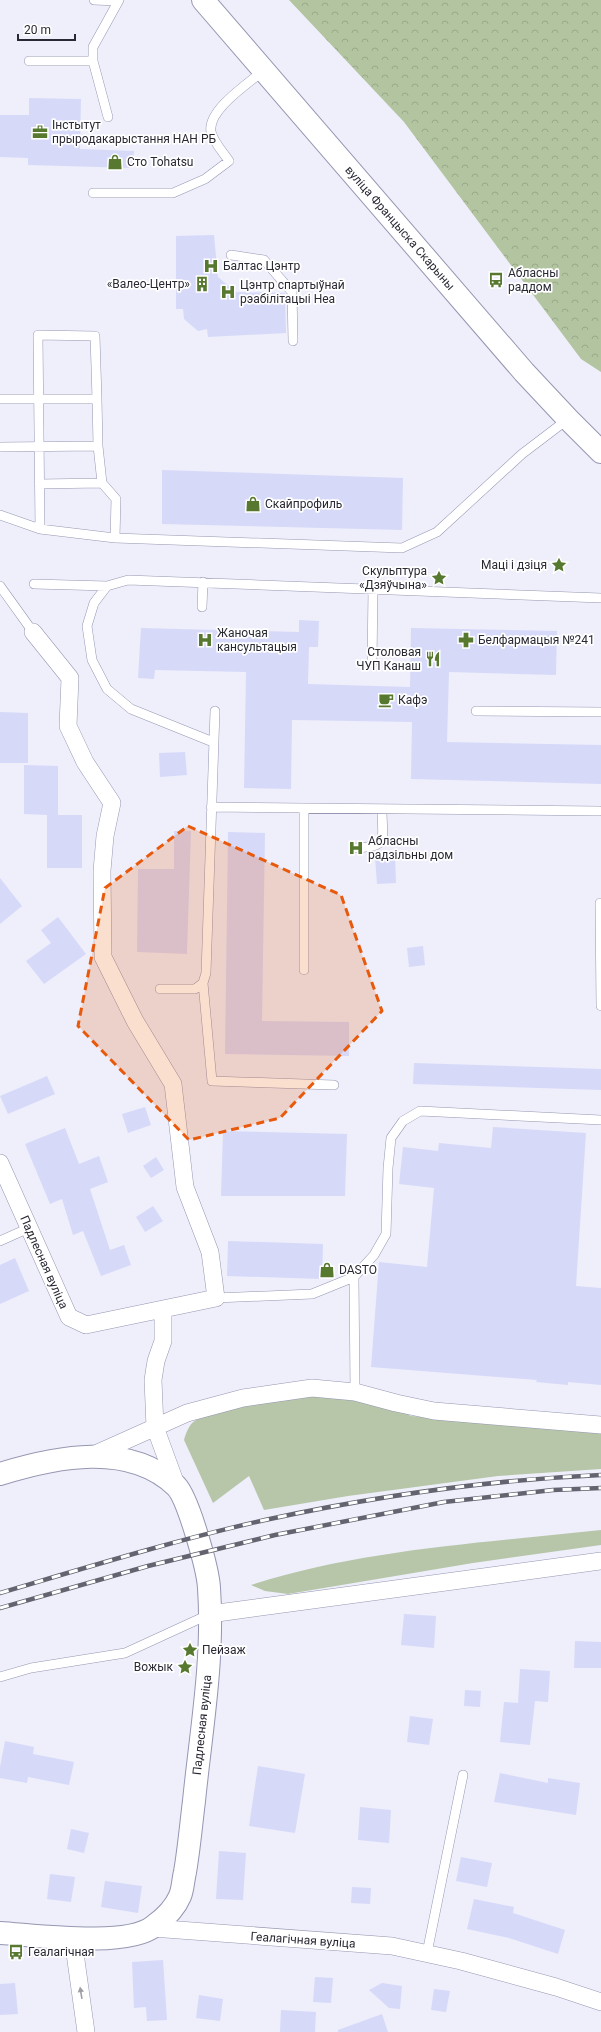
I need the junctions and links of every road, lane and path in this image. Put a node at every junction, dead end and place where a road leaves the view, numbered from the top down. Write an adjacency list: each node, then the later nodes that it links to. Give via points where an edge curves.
1 (94, 0): 3 (lane)
2 (203, 0): 6 (street, вуліца Францыска Скарыны)
3 (118, 1): 4 (lane, via 94,47)
4 (93, 61): 5 (lane); 7 (lane)
5 (29, 62)
6 (264, 70): 8 (lane, via 215,114 211,122 211,132 229,161 205,179 173,193); 14 (street, вуліца Францыска Скарыны, via 524,372)
7 (108, 117)
8 (93, 193)
9 (231, 255): 10 (lane, via 264,260 292,292)
10 (293, 342)
11 (97, 398): 13 (lane); 13 (lane, via 95,336 38,335); 15 (lane)
12 (0, 399): 13 (lane)
13 (37, 399): 17 (lane)
14 (568, 419): 18 (street, вуліца Францыска Скарыны); 23 (lane, via 522,454 437,532 402,548)
15 (98, 446): 17 (lane); 19 (lane)
16 (0, 447): 17 (lane)
17 (38, 447): 20 (lane)
18 (601, 452)
19 (102, 483): 20 (lane); 23 (lane, via 116,499)
20 (39, 484): 22 (lane)
21 (0, 515): 22 (lane)
22 (40, 529): 23 (lane)
23 (115, 538)
24 (203, 582): 27 (lane, via 128,580); 28 (lane); 30 (lane)
25 (34, 584): 27 (lane)
26 (0, 586): 31 (lane)
27 (107, 586): 36 (lane, via 94,603 87,626 92,660 107,689 131,709)
28 (373, 589): 29 (lane); 32 (lane)
29 (601, 598)
30 (202, 607)
31 (33, 632): 53 (street, via 70,678 68,726 85,762 112,804 105,836 102,871 102,957 135,1021 173,1084 185,1187 210,1252)
32 (372, 663)
33 (215, 711): 36 (lane)
34 (476, 711): 35 (lane)
35 (601, 712)
36 (213, 742): 37 (lane)
37 (211, 807): 38 (lane); 44 (lane, via 206,973)
38 (304, 808): 39 (lane); 43 (lane)
39 (382, 809): 40 (lane); 41 (lane, via 380,844 375,847)
40 (599, 811)
41 (354, 848)
42 (600, 903): 46 (lane)
43 (304, 970)
44 (203, 983): 45 (lane, via 195,989); 47 (lane, via 212,1081)
45 (160, 989)
46 (601, 1006)
47 (334, 1085)
48 (601, 1120): 52 (lane, via 420,1111 403,1121 391,1138 386,1234 374,1255)
49 (0, 1163): 50 (street, Падлесная вуліца)
50 (29, 1228): 51 (lane); 54 (street, Падлесная вуліца, via 69,1317 86,1325)
51 (0, 1241)
52 (354, 1277): 53 (lane, via 312,1294); 55 (lane)
53 (216, 1298): 54 (street, Падлесная вуліца)
54 (162, 1309): 57 (street, via 163,1341 156,1360 153,1380)
55 (355, 1392): 56 (street, via 434,1411); 57 (street, via 312,1388 243,1398 187,1413)
56 (601, 1425)
57 (155, 1427): 58 (street); 60 (street)
58 (91, 1456): 59 (street, Падлесная вуліца, via 69,1458); 60 (street, Падлесная вуліца, via 138,1463 158,1472)
59 (0, 1474)
60 (178, 1487): 62 (street, Падлесная вуліца, via 193,1522 206,1567)
61 (601, 1562): 62 (street)
62 (210, 1614): 63 (lane, via 125,1653 31,1668); 65 (street, Падлесная вуліца, via 208,1661 187,1860 181,1894 169,1913)
63 (0, 1677)
64 (463, 1775): 68 (lane)
65 (152, 1928): 67 (street, Геалагічная вуліца, via 128,1936); 68 (street, Геалагічная вуліца, via 392,1946)
66 (0, 1933): 67 (street, Геалагічная вуліца)
67 (73, 1939): 70 (street, one-way to 67)
68 (427, 1953): 69 (street, Геалагічная вуліца, via 556,1987)
69 (601, 2002)
70 (86, 2032)

